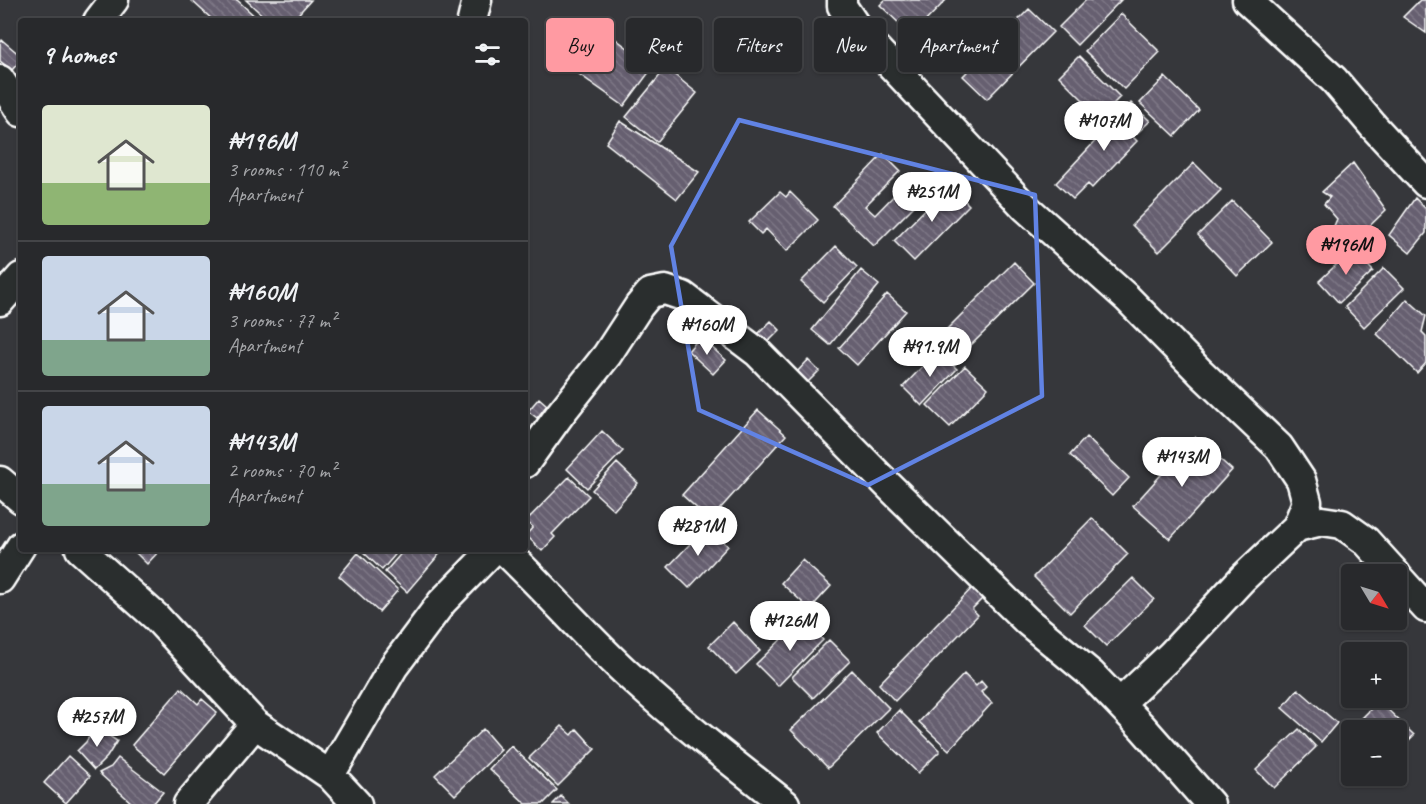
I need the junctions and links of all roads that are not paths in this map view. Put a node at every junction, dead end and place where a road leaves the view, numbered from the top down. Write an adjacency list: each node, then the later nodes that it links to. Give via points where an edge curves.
1 (114, 0): 5 (street)
2 (477, 0): 6 (street)
3 (842, 0): 15 (street, via 842,6 860,31 1025,207 1127,297 1279,447 1301,480 1307,502)
4 (1247, 0): 9 (street, via 1334,80)
5 (100, 18)
6 (473, 18)
7 (0, 80): 8 (street)
8 (18, 107)
9 (1426, 183)
10 (18, 280): 11 (street)
11 (0, 301)
12 (528, 459): 24 (street, via 608,356 650,293 665,290 683,296 757,352 1027,621)
13 (0, 481): 14 (street)
14 (18, 496)
15 (1298, 527): 20 (street, via 1322,521 1342,524 1366,541); 24 (street)
16 (18, 551): 21 (street)
17 (83, 552): 25 (street, via 156,617)
18 (491, 552): 26 (street, via 442,602 394,666)
19 (506, 552): 30 (street, via 631,678)
20 (1386, 564)
21 (0, 579)
22 (1407, 587): 23 (street)
23 (1426, 608)
24 (1120, 703): 27 (street)
25 (255, 724): 26 (street); 28 (street)
26 (330, 775): 29 (street)
27 (1204, 801)
28 (188, 804)
29 (357, 804)
30 (785, 804)

